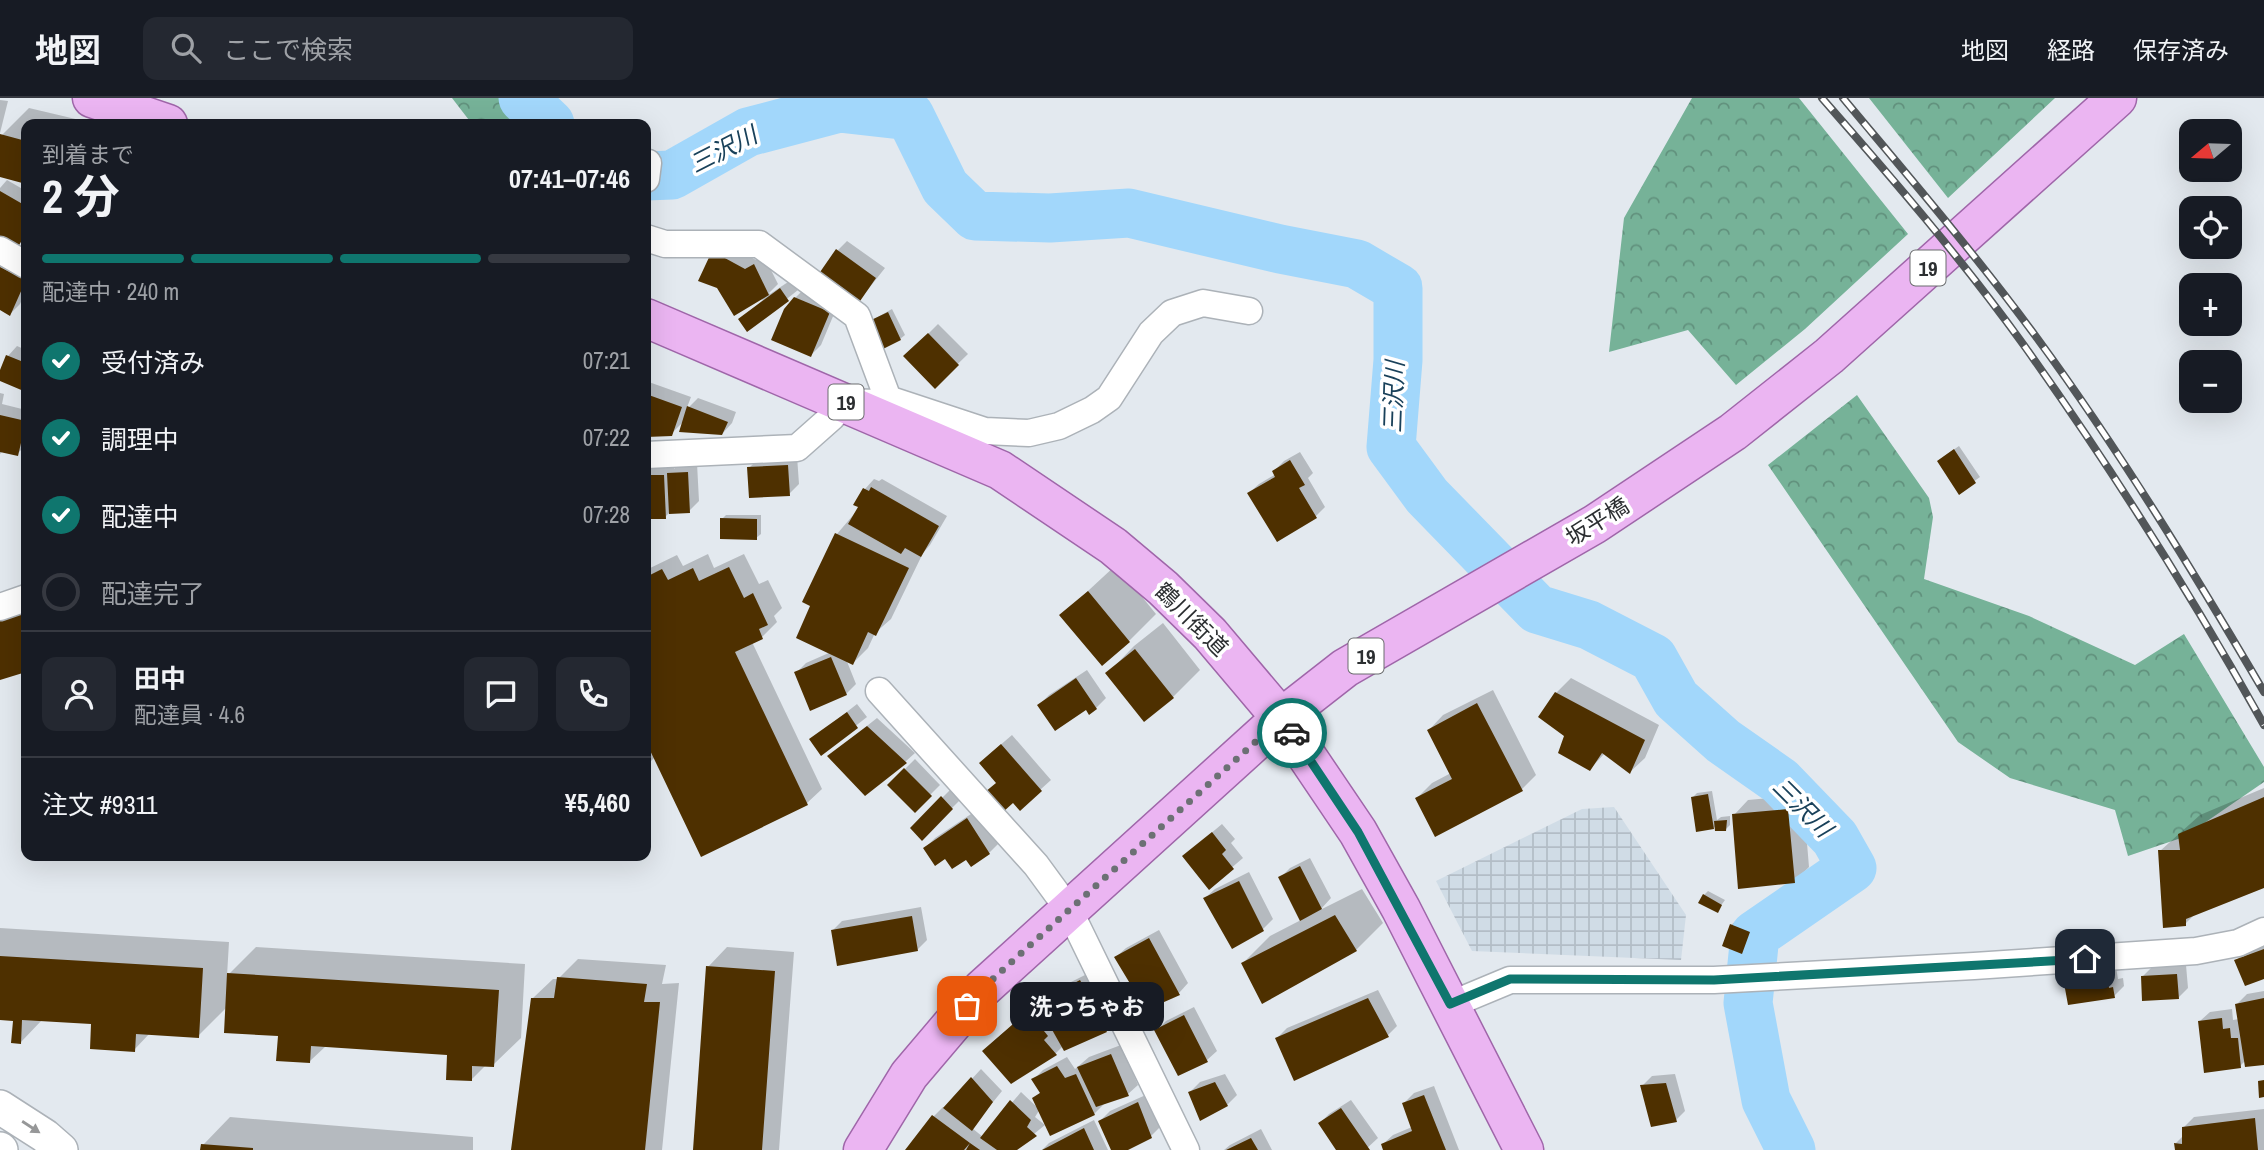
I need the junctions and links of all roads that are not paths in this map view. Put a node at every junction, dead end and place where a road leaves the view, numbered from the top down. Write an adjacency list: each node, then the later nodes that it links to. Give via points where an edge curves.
1 (92, 98): 3 (main road)
2 (2118, 98): 15 (main road, 坂平橋 / 19, via 1829,356 1733,432 1595,524 1345,668)
3 (153, 119)
4 (651, 240): 9 (street, via 665,244 759,244 857,316)
5 (0, 250): 6 (street)
6 (21, 262)
7 (1249, 311): 9 (street, via 1203,303 1172,313 1151,333 1109,398 1059,426 1029,433 985,431)
8 (651, 320): 10 (main road, 鶴川街道 / 19)
9 (888, 399): 10 (street)
10 (844, 402): 11 (street, via 797,448); 15 (main road, 鶴川街道 / 19, via 1000,470 1113,546 1210,634)
11 (651, 455)
12 (21, 600): 13 (street)
13 (0, 607)
14 (879, 691): 16 (street, via 1037,865)
15 (1282, 718): 16 (main road, 19); 18 (main road, 鶴川街道 / 19, via 1358,832)
16 (1069, 910): 21 (main road, 19, via 974,998 909,1075); 23 (street)
17 (2264, 931): 18 (street, via 2238,943 2196,951 1794,977 1510,979)
18 (1450, 1004): 20 (main road, 鶴川街道 / 19)
19 (0, 1107): 22 (street, one-way to 22)
20 (1517, 1148)
21 (866, 1149)
22 (61, 1150)
23 (1186, 1150)

